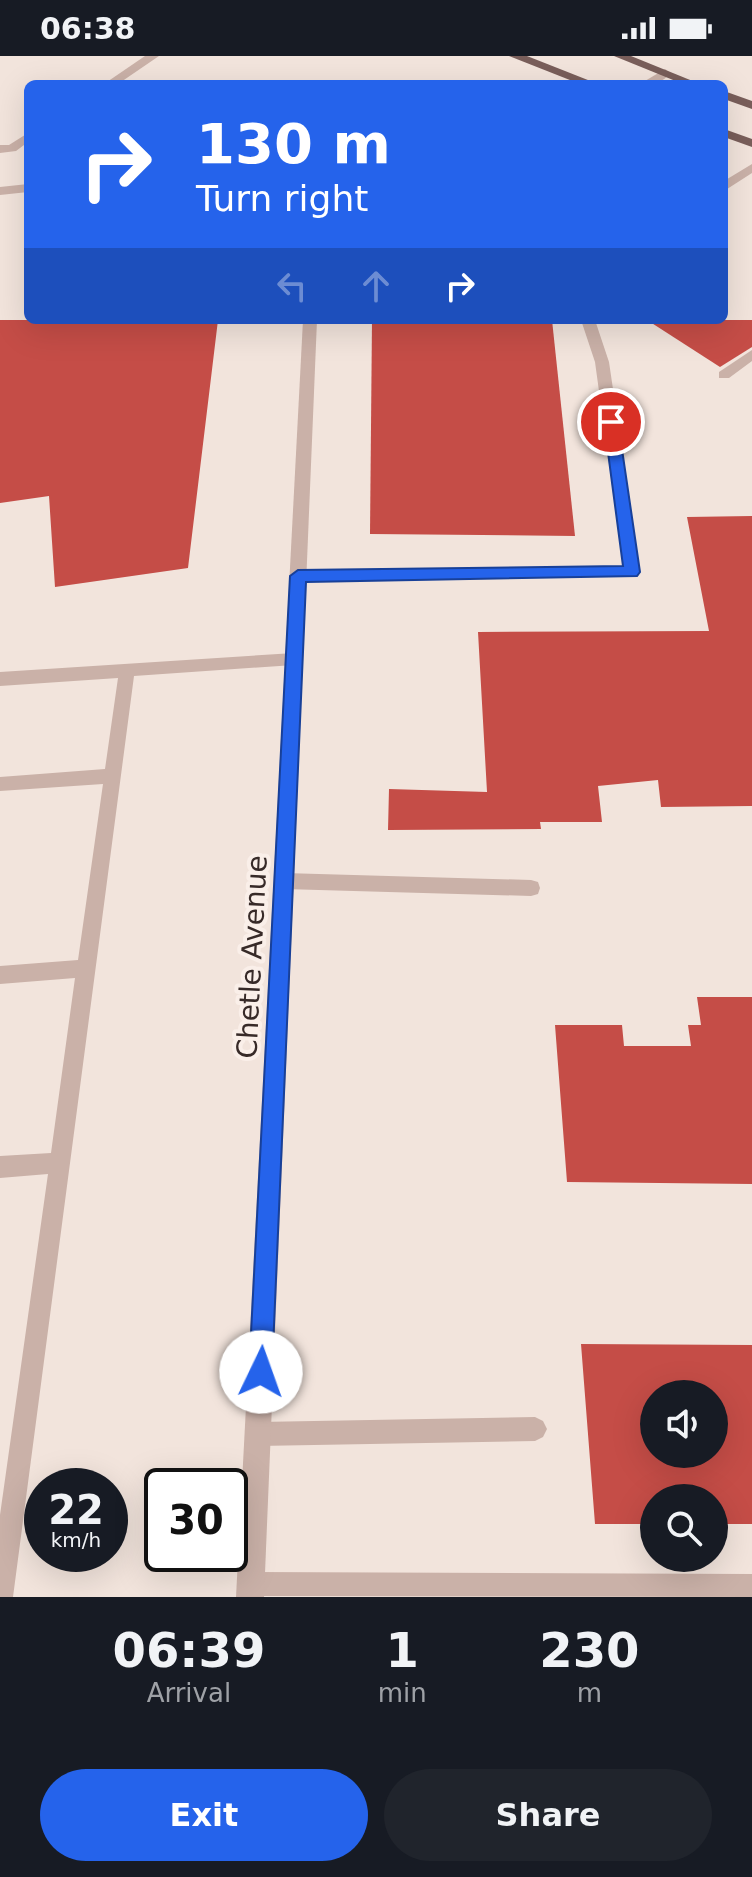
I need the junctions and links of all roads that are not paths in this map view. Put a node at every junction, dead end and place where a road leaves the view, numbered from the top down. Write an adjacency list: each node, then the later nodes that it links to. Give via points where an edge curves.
1 (153, 56): 5 (lane)
2 (515, 56): 6 (main road)
3 (620, 56): 4 (main road)
4 (665, 73): 7 (street); 8 (main road)
5 (116, 80)
6 (581, 80)
7 (653, 80)
8 (683, 80)
9 (728, 96): 10 (main road)
10 (752, 105)
11 (728, 134): 13 (main road)
12 (24, 140): 14 (lane)
13 (752, 143)
14 (0, 149)
15 (752, 168): 16 (lane)
16 (728, 184)
17 (24, 188): 18 (lane)
18 (0, 191)
19 (310, 324): 23 (street, Chetle Avenue)
20 (589, 324): 23 (lane, via 602,362 632,572)
21 (752, 354): 22 (lane)
22 (724, 375)
23 (298, 576): 24 (street, Chetle Avenue)
24 (294, 659): 25 (lane); 29 (street, Chetle Avenue)
25 (127, 669): 26 (lane); 27 (lane)
26 (0, 679)
27 (113, 776): 28 (lane); 31 (lane)
28 (0, 784)
29 (284, 881): 30 (lane); 36 (street, Chetle Avenue)
30 (531, 888)
31 (87, 968): 32 (lane); 33 (lane)
32 (0, 975)
33 (60, 1163): 34 (lane); 39 (lane)
34 (0, 1167)
35 (535, 1429): 36 (lane)
36 (258, 1434): 38 (street, Chetle Avenue)
37 (752, 1586): 38 (lane)
38 (251, 1590)
39 (1, 1597)

